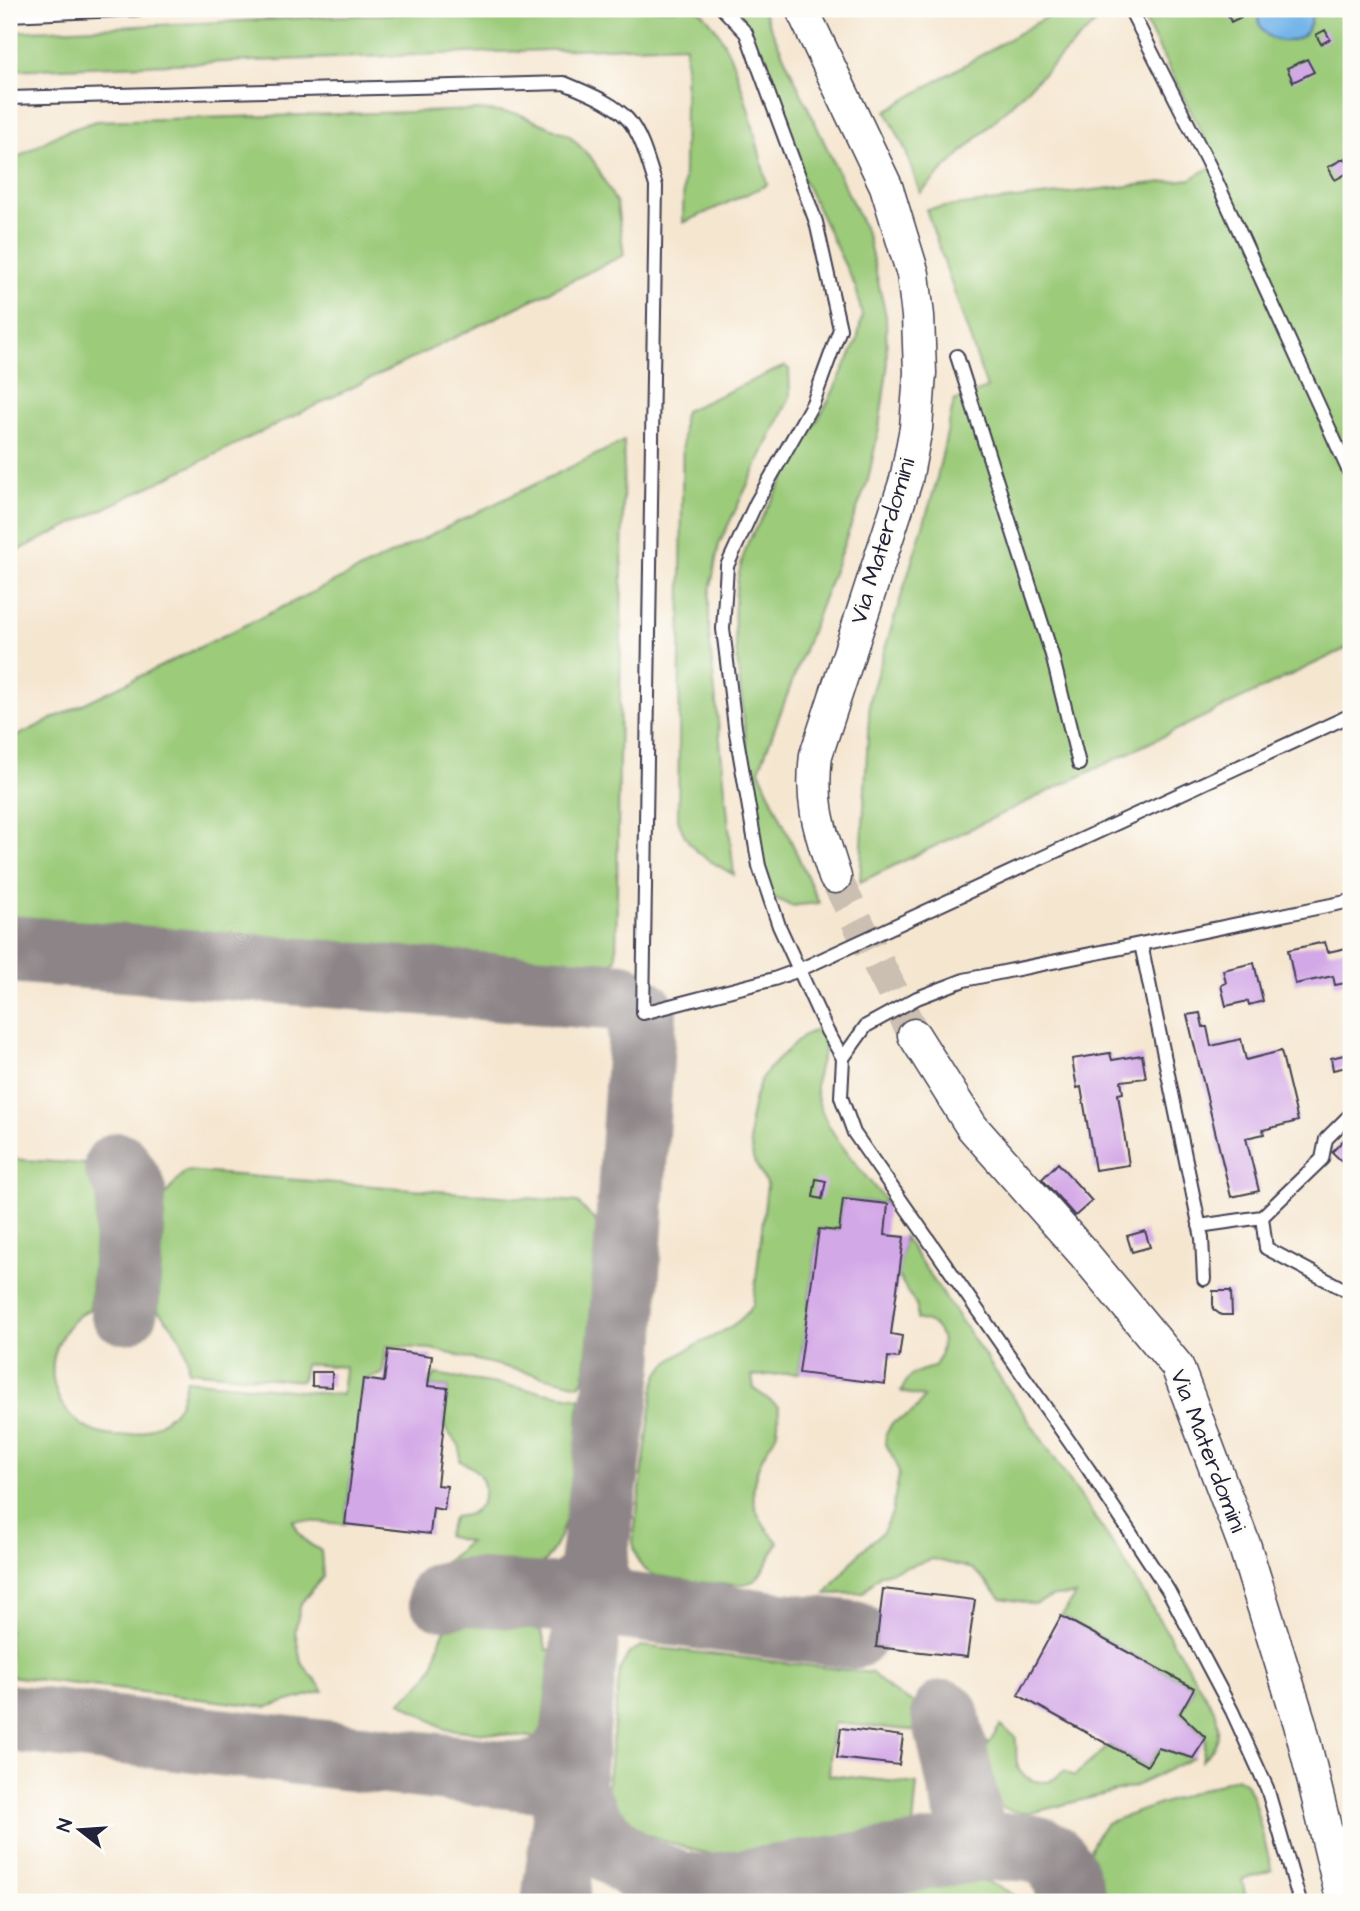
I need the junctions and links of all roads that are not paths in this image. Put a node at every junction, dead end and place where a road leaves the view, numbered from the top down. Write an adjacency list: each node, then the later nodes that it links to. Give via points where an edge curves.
1 (142, 9): 5 (lane)
2 (723, 9): 14 (lane, via 746,33 816,222 840,329 813,403 727,565 723,629 759,866)
3 (802, 9): 11 (street, Via Materdomini, via 886,186 913,274 918,316 916,428 906,480 816,755 812,786 817,820)
4 (1130, 9): 8 (lane, via 1210,167)
5 (9, 15)
6 (9, 98): 14 (lane, via 564,83 625,114 641,138 656,186 643,1013)
7 (957, 356): 10 (lane, via 1052,656)
8 (1351, 476)
9 (1351, 715): 14 (lane)
10 (1079, 764)
11 (835, 877)
12 (1351, 901): 13 (lane)
13 (1141, 944): 16 (lane, via 964,980 917,998 866,1026); 19 (lane)
14 (799, 970): 16 (lane)
15 (914, 1035): 23 (street, Via Materdomini, via 971,1127 1177,1366 1245,1546)
16 (843, 1058): 24 (lane, via 841,1097 854,1133 1168,1590 1267,1788)
17 (1351, 1114): 18 (lane, via 1326,1139 1322,1159)
18 (1262, 1217): 19 (lane); 21 (lane, via 1266,1248)
19 (1199, 1226): 20 (lane)
20 (1204, 1279)
21 (1351, 1293)
22 (1351, 1824): 23 (lane)
23 (1336, 1845): 25 (street, Via Materdomini)
24 (1300, 1902)
25 (1343, 1902)

